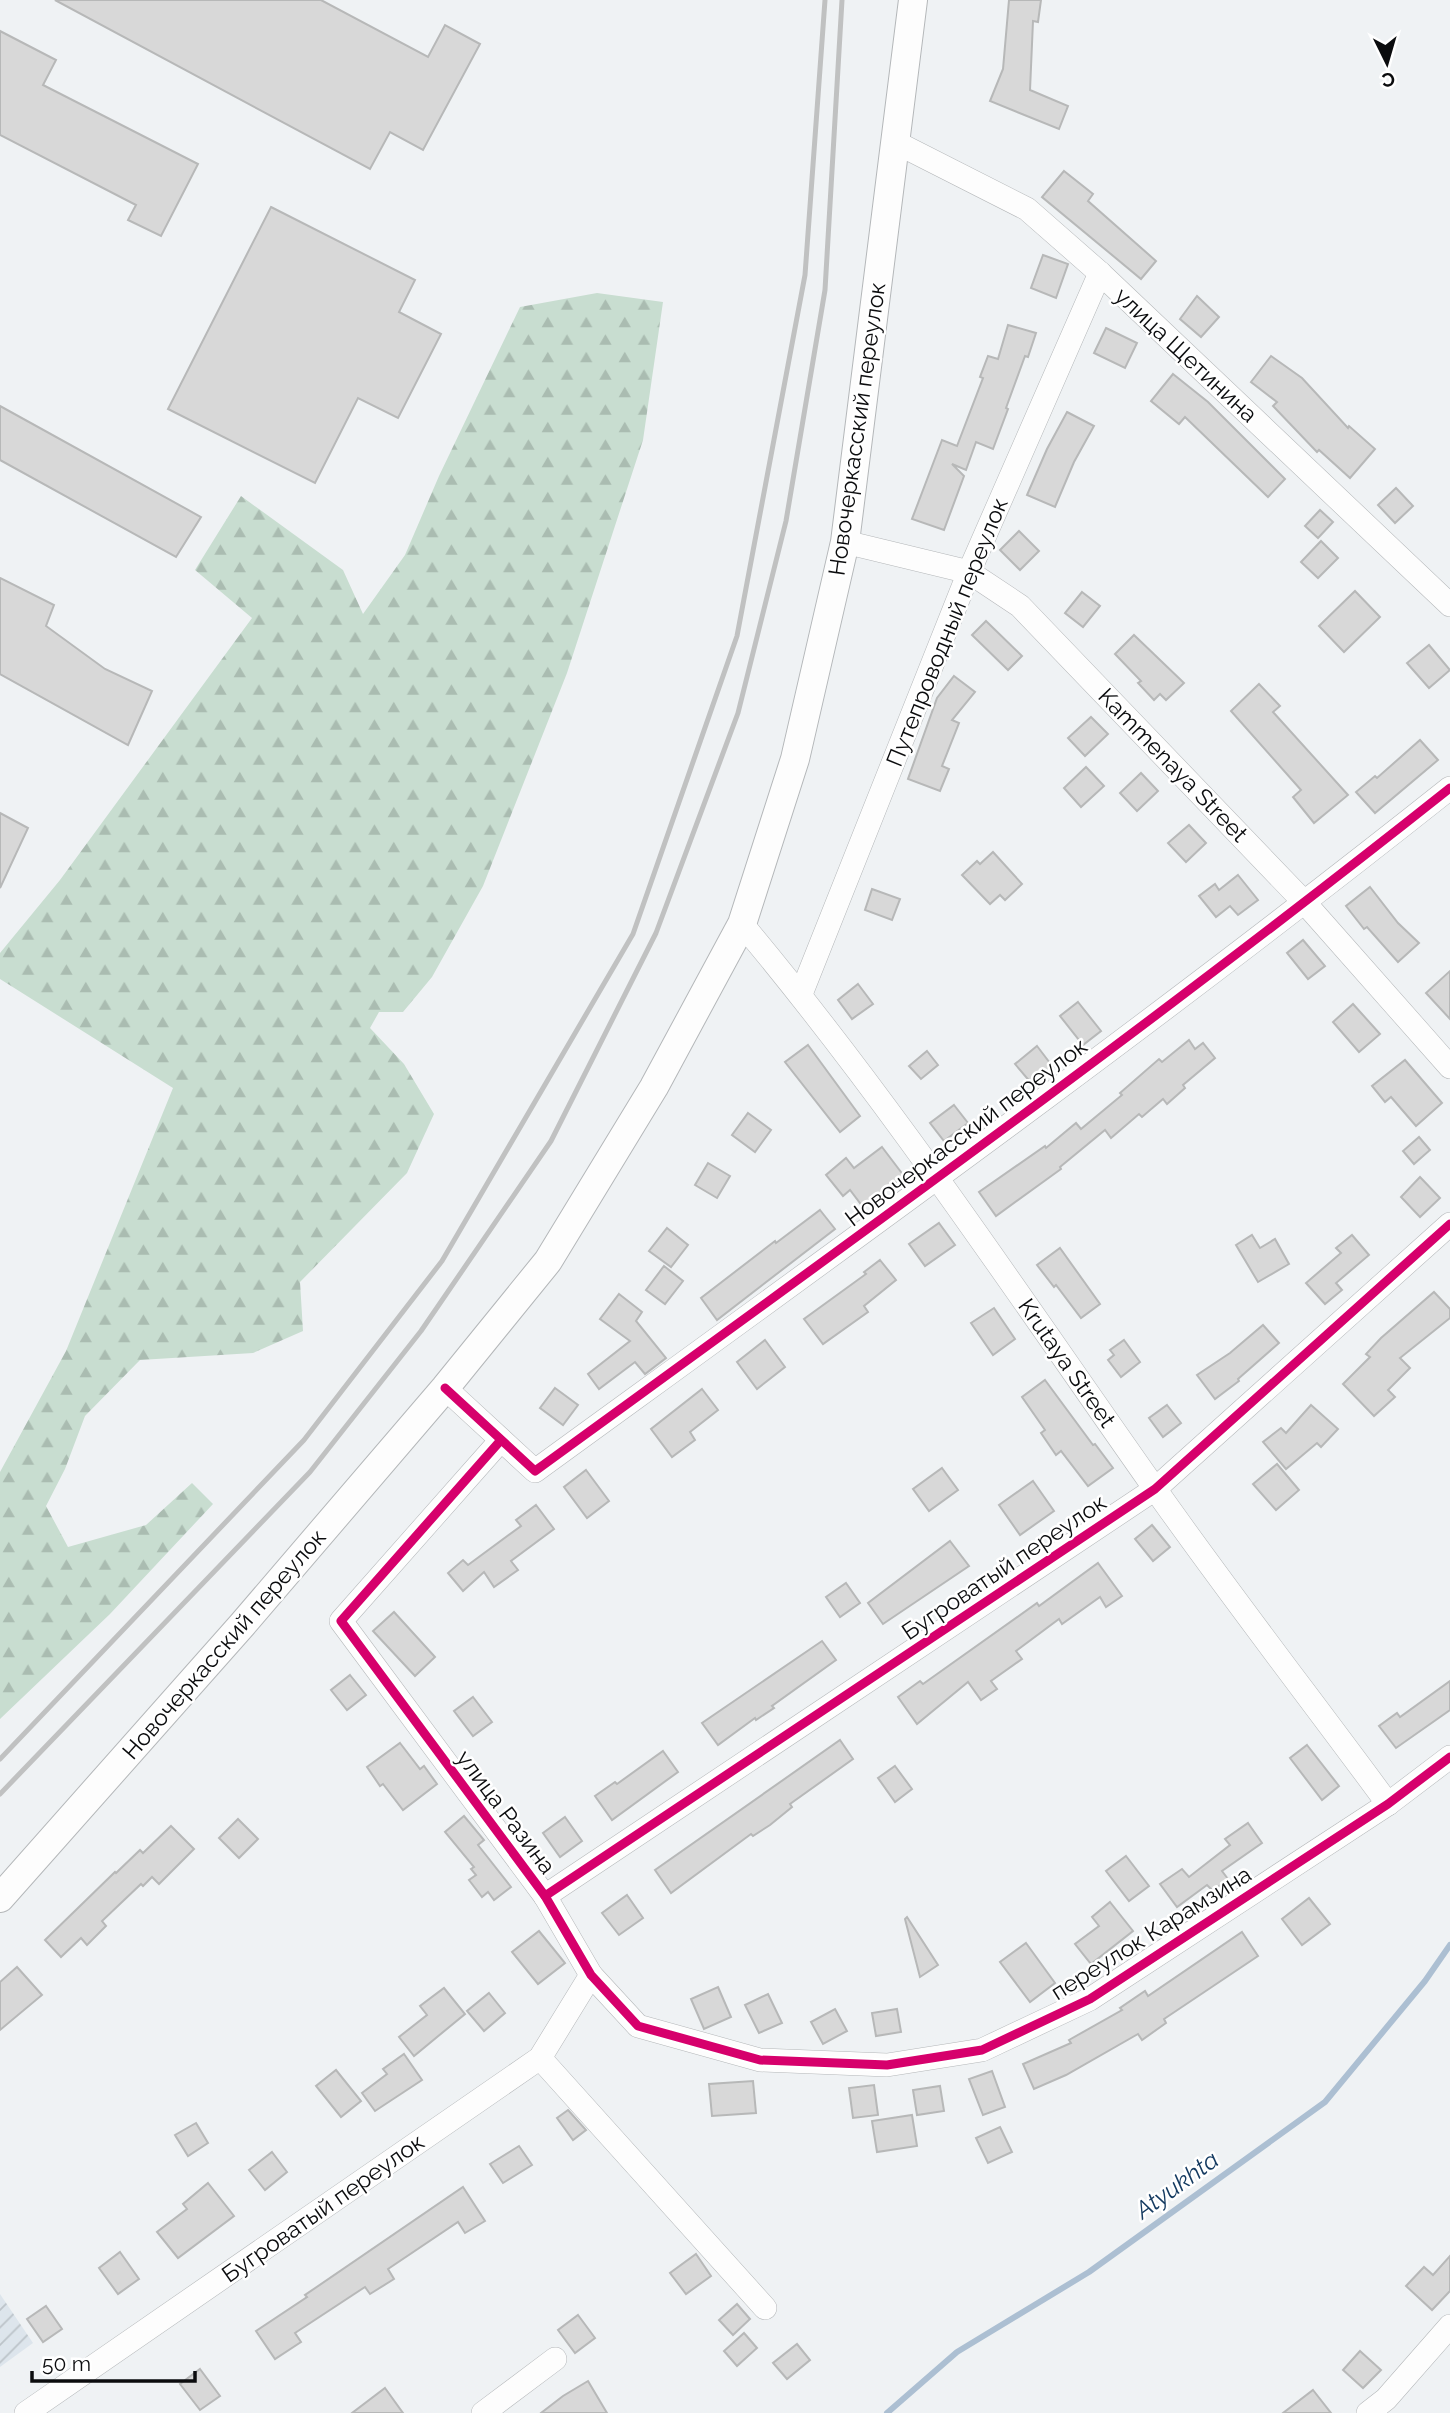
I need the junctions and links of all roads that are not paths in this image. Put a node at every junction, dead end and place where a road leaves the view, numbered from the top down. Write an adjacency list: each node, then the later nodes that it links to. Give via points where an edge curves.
1 (913, 0): 2 (main road, Новочеркасский переулок)
2 (895, 142): 3 (street, улица Щетинина, via 1027,209); 4 (main road, Новочеркасский переулок)
3 (1100, 273): 5 (street, Путепроводный переулок); 6 (street, улица Щетинина)
4 (845, 542): 5 (street, Kammenaya Street); 9 (main road, Новочеркасский переулок, via 795,759)
5 (969, 572): 8 (street, Kammenaya Street, via 1020,606); 10 (street, Путепроводный переулок)
6 (1450, 605)
7 (1450, 788): 8 (street, Новочеркасский переулок)
8 (1305, 903): 11 (street, Kammenaya Street); 12 (street, Новочеркасский переулок)
9 (742, 924): 10 (street, Krutaya Street); 14 (main road, Новочеркасский переулок, via 654,1087 548,1261)
10 (800, 994): 12 (street, Krutaya Street)
11 (1450, 1068)
12 (938, 1178): 15 (street, Новочеркасский переулок, via 535,1471); 16 (street, Krutaya Street)
13 (1450, 1224): 16 (street, Бугроватый переулок)
14 (445, 1388): 15 (street, Новочеркасский переулок); 20 (main road, Новочеркасский переулок)
15 (502, 1440): 19 (street, улица Разина, via 341,1621)
16 (1155, 1489): 18 (street, Krutaya Street); 19 (street, Бугроватый переулок)
17 (1450, 1758): 18 (street, переулок Карамзина)
18 (1388, 1804): 22 (street, переулок Карамзина, via 1090,1999 982,2050 887,2066 760,2060)
19 (545, 1896): 21 (street, улица Разина)
20 (0, 1898)
21 (591, 1975): 22 (street, улица Разина); 23 (street, Бугроватый переулок)
22 (638, 2026)
23 (540, 2058): 24 (street); 27 (street, Бугроватый переулок)
24 (765, 2308)
25 (1450, 2326): 29 (street)
26 (555, 2359): 28 (street)
27 (26, 2413)
28 (483, 2413)
29 (1368, 2413)

